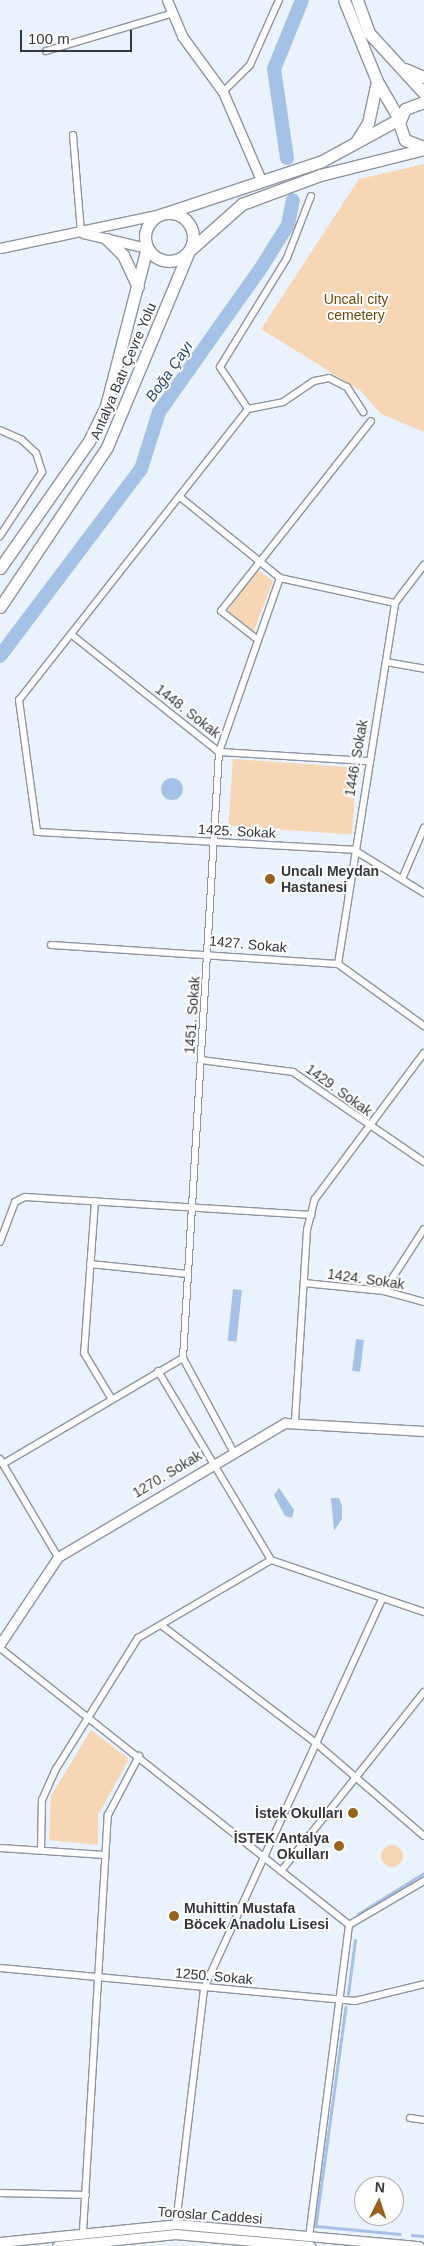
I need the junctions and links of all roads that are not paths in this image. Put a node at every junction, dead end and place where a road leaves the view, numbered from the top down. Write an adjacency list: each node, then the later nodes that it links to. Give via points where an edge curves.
1 (167, 0): 5 (street)
2 (279, 0): 10 (street, via 250,65)
3 (344, 0): 9 (highway)
4 (357, 0): 7 (highway, via 369,33)
5 (170, 14): 6 (street); 10 (street)
6 (46, 51)
7 (396, 64): 8 (highway); 11 (highway)
8 (424, 77)
9 (377, 81): 13 (highway); 15 (highway, via 368,122)
10 (223, 92): 17 (street)
11 (424, 93)
12 (424, 102): 13 (highway, via 409,106)
13 (399, 119): 15 (highway); 16 (highway, via 405,140)
14 (74, 135): 20 (street)
15 (355, 144): 17 (highway)
16 (424, 148): 24 (highway, Antalya Batı Çevre Yolu, via 320,175 242,204)
17 (262, 182): 19 (highway)
18 (311, 196): 26 (street, via 286,258 220,367)
19 (166, 213): 20 (street); 23 (highway, via 149,224); 24 (highway, via 181,216 190,227)
20 (81, 232): 21 (street); 22 (street)
21 (107, 239): 23 (street); 25 (highway, via 123,255)
22 (0, 248)
23 (147, 248): 24 (highway, via 159,259 170,261); 25 (highway)
24 (189, 250): 37 (highway, Antalya Batı Çevre Yolu, via 127,406 97,463)
25 (138, 287): 34 (highway, via 106,406 89,441)
26 (248, 409): 27 (street, via 283,402 314,381 329,378 347,387); 30 (street)
27 (363, 412)
28 (371, 421): 32 (street)
29 (0, 430): 31 (street, via 22,440 36,453 42,472 39,484)
30 (180, 498): 32 (street); 38 (street)
31 (0, 536)
32 (257, 561): 35 (street); 39 (street, via 221,611)
33 (424, 566): 36 (street, 1446. Sokak)
34 (0, 568)
35 (280, 578): 36 (street); 39 (street, 1451. Sokak)
36 (396, 603): 40 (street, 1446. Sokak)
37 (0, 607)
38 (72, 635): 42 (street, 1448. Sokak); 45 (street, 1425. Sokak, via 19,700 37,832)
39 (258, 640): 42 (street, 1451. Sokak)
40 (386, 662): 41 (street); 43 (street, 1446. Sokak)
41 (424, 669)
42 (219, 752): 43 (street, 1448. Sokak); 45 (street, 1451. Sokak)
43 (368, 761): 46 (street, 1446. Sokak)
44 (424, 828): 47 (street)
45 (216, 843): 46 (street, 1425. Sokak); 50 (street, 1451. Sokak)
46 (354, 850): 47 (street, 1425. Sokak); 51 (street, 1446. Sokak)
47 (402, 879): 48 (street, 1425. Sokak)
48 (424, 893)
49 (51, 945): 50 (street, 1427. Sokak)
50 (210, 953): 51 (street, 1427. Sokak); 54 (street, 1451. Sokak)
51 (338, 964): 52 (street)
52 (424, 1026)
53 (424, 1052): 55 (street)
54 (201, 1060): 55 (street, 1429. Sokak, via 293,1072); 58 (street, 1451. Sokak)
55 (368, 1126): 56 (street, 1429. Sokak); 59 (street, via 315,1199)
56 (424, 1162)
57 (95, 1201): 58 (street); 61 (street, via 25,1197 15,1202); 62 (street)
58 (191, 1208): 59 (street); 63 (street, 1451. Sokak)
59 (311, 1215): 64 (street)
60 (424, 1229): 65 (street)
61 (0, 1242)
62 (90, 1264): 63 (street); 69 (street, via 84,1353)
63 (187, 1274): 67 (street, 1451. Sokak)
64 (304, 1283): 65 (street, 1424. Sokak); 70 (street)
65 (384, 1291): 66 (street, 1424. Sokak)
66 (424, 1302)
67 (183, 1358): 68 (street); 74 (street)
68 (158, 1371): 69 (street); 76 (street)
69 (111, 1398): 75 (street)
70 (295, 1421): 71 (street); 74 (street, 1270. Sokak)
71 (398, 1429): 72 (street); 73 (street)
72 (424, 1431)
73 (424, 1436)
74 (233, 1451): 76 (street, 1270. Sokak)
75 (1, 1461): 77 (street)
76 (214, 1462): 77 (street, 1270. Sokak); 78 (street)
77 (58, 1557): 82 (street, 1270. Sokak)
78 (271, 1560): 79 (street); 81 (street)
79 (382, 1600): 80 (street); 86 (street)
80 (424, 1612)
81 (161, 1625): 85 (street, via 138,1638); 86 (street)
82 (0, 1644)
83 (0, 1648): 85 (street)
84 (424, 1692): 88 (street)
85 (87, 1716): 87 (street); 91 (street, via 42,1800)
86 (317, 1744): 88 (street); 93 (street)
87 (138, 1756): 92 (street, via 108,1815); 93 (street)
88 (356, 1776): 89 (street); 94 (street)
89 (424, 1836)
90 (0, 1848): 91 (street)
91 (41, 1850): 92 (street)
92 (105, 1854): 98 (street)
93 (264, 1858): 94 (street); 100 (street)
94 (281, 1871): 96 (street)
95 (424, 1881): 96 (street)
96 (349, 1926): 101 (street)
97 (0, 1968): 98 (street, 1250. Sokak)
98 (100, 1978): 100 (street, 1250. Sokak); 105 (street)
99 (424, 1984): 101 (street, 1250. Sokak)
100 (204, 1988): 101 (street, 1250. Sokak); 106 (street)
101 (342, 2000): 109 (street)
102 (410, 2118): 103 (street)
103 (424, 2120)
104 (0, 2193): 105 (street)
105 (86, 2195): 107 (street)
106 (176, 2224): 107 (street, Toroslar Caddesi); 108 (street); 109 (street, Toroslar Caddesi)
107 (83, 2232): 110 (street, Toroslar Caddesi)
108 (175, 2234): 111 (street, Toroslar Caddesi); 113 (street, Toroslar Caddesi)
109 (309, 2236): 115 (street, Toroslar Caddesi)
110 (0, 2242)
111 (83, 2244): 112 (street, Toroslar Caddesi)
112 (57, 2246)
113 (305, 2246): 114 (street, Toroslar Caddesi)
114 (310, 2246)
115 (419, 2246)

